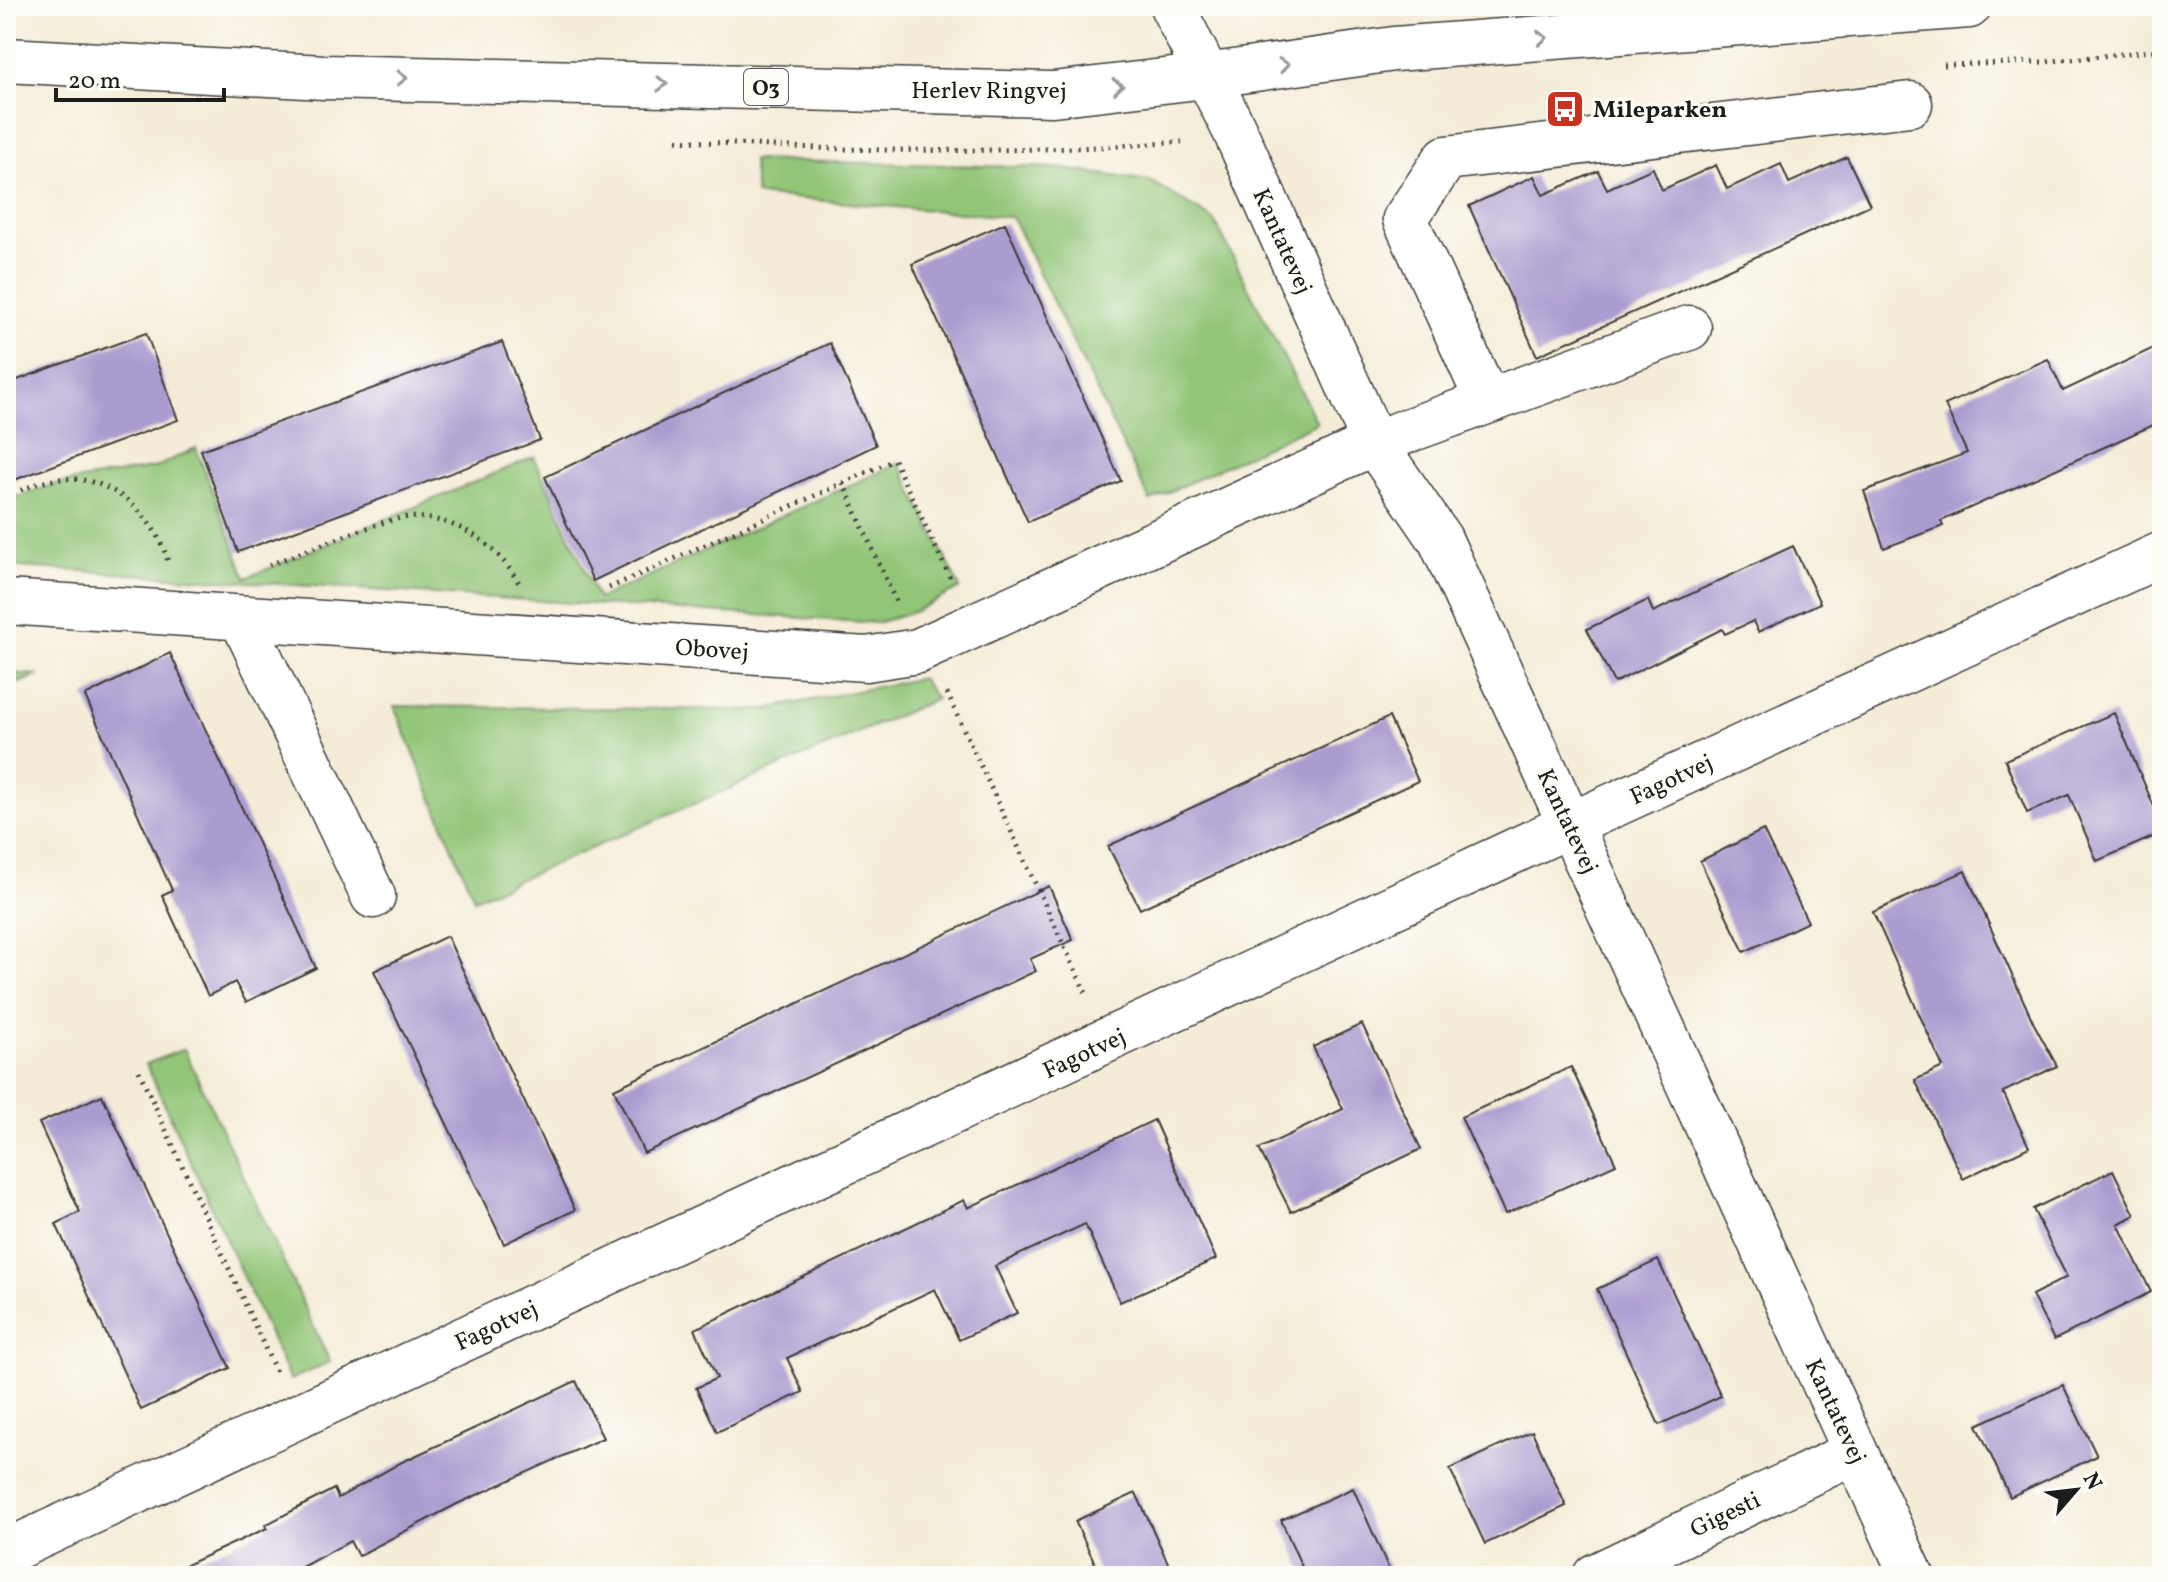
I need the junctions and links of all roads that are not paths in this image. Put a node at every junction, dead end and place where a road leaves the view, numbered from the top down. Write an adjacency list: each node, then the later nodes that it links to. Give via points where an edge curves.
1 (1172, 6): 4 (street)
2 (1969, 6): 4 (street, Herlev Ringvej / O3, one-way to 2, via 1394,49)
3 (6, 60): 4 (street, Herlev Ringvej / O3, one-way to 4, via 324,77 1053,94)
4 (1206, 76): 8 (street, Kantatevej)
5 (1910, 104): 7 (street, via 1446,158 1405,219)
6 (1689, 328): 7 (street, Obovej)
7 (1487, 400): 8 (street, Obovej)
8 (1374, 443): 11 (street, Obovej, via 922,650 866,659); 12 (street, Kantatevej, via 1440,539)
9 (2162, 554): 12 (street, Fagotvej)
10 (6, 602): 11 (street, Obovej)
11 (256, 620): 13 (street)
12 (1570, 825): 14 (street, Kantatevej); 15 (street, Fagotvej)
13 (373, 896)
14 (1855, 1452): 16 (street, Gigesti); 17 (street, Kantatevej)
15 (6, 1552)
16 (1595, 1576)
17 (1912, 1576)

